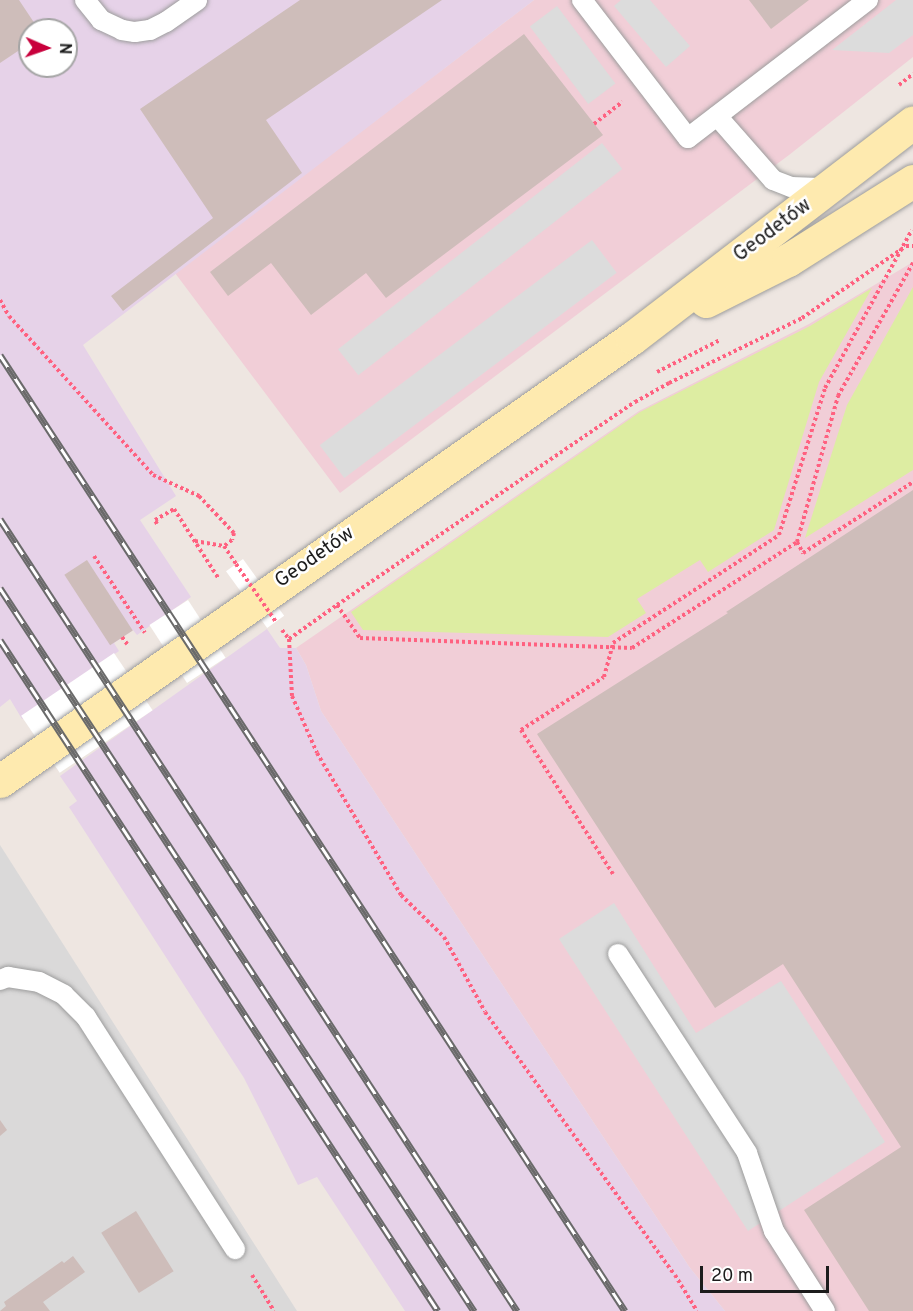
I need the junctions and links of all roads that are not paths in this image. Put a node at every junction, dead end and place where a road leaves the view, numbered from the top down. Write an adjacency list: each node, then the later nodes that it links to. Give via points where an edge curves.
1 (85, 0): 2 (lane, via 101,20 135,32 166,22)
2 (197, 0)
3 (582, 0): 5 (lane, via 688,138)
4 (868, 0): 5 (lane)
5 (717, 116): 8 (lane, via 773,180 791,187)
6 (913, 122): 8 (main road, Geodetów)
7 (907, 187): 9 (main road, Geodetów, via 788,260)
8 (829, 188): 9 (main road, Geodetów)
9 (632, 338): 10 (main road, Geodetów)
10 (0, 781)
11 (618, 954): 14 (lane, via 747,1154 774,1231)
12 (0, 980): 13 (lane, via 8,977 39,982 64,995 86,1017)
13 (235, 1249)
14 (825, 1311)

